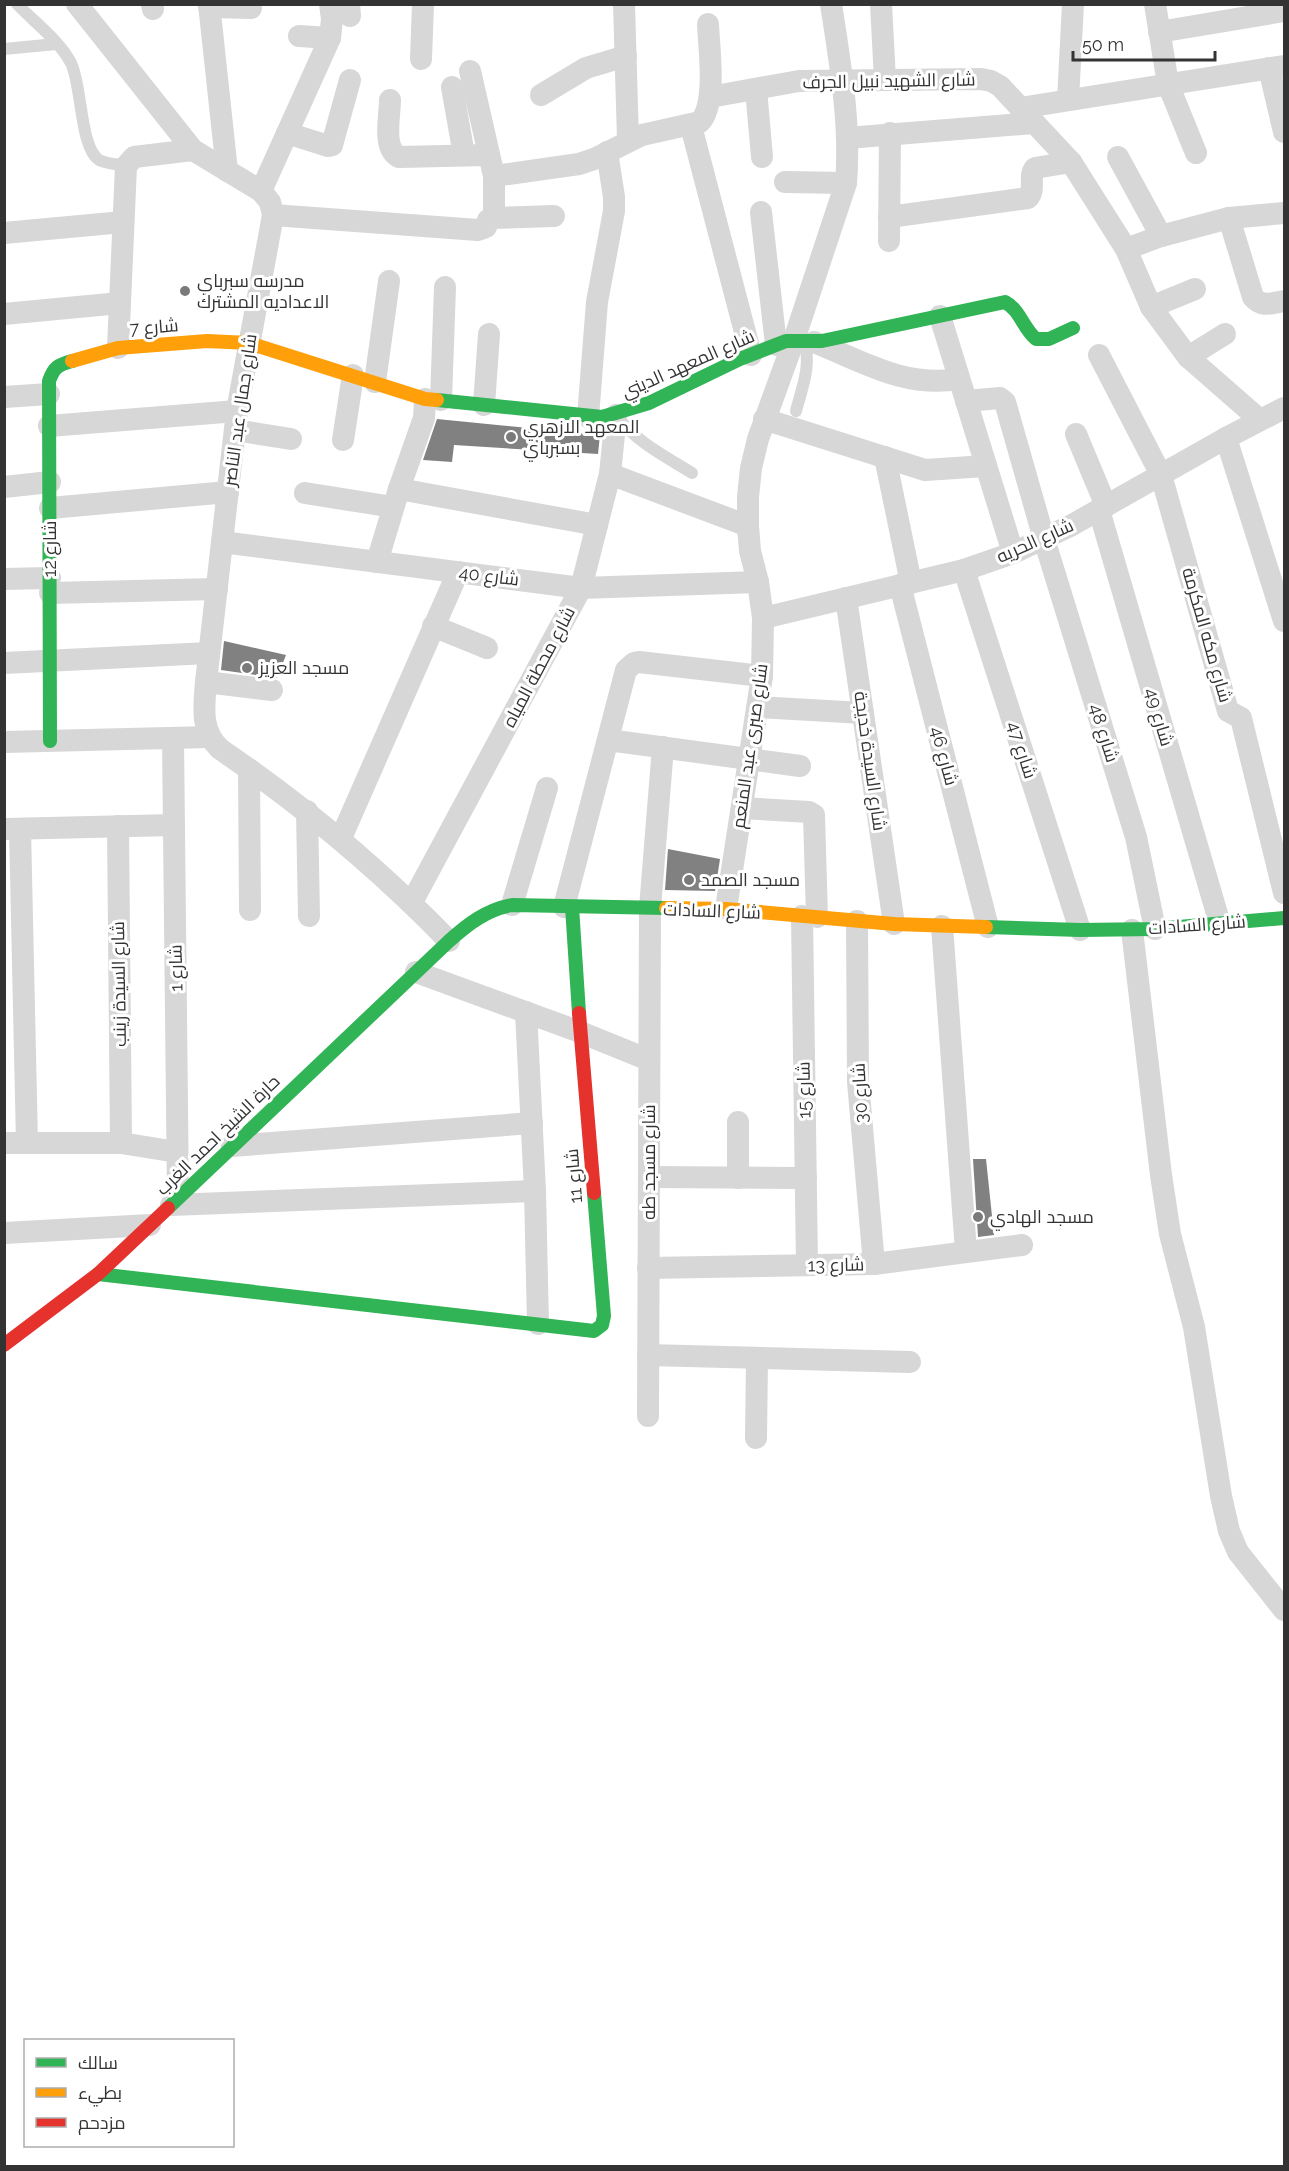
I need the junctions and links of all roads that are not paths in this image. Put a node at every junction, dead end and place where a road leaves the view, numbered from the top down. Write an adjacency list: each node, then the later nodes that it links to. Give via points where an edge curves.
1 (17, 4): 17 (lane)
2 (77, 4): 40 (street)
3 (330, 4): 16 (street)
4 (423, 4): 20 (street)
5 (624, 4): 19 (street)
6 (831, 4): 24 (street, شارع صبرى عبد المنعم)
7 (881, 4): 25 (street)
8 (1073, 4): 32 (street)
9 (1155, 4): 14 (street)
10 (209, 6): 11 (street); 49 (street)
11 (251, 8)
12 (1284, 11): 14 (street)
13 (708, 24): 30 (street)
14 (1160, 32): 26 (street)
15 (299, 36): 16 (street)
16 (330, 38): 36 (street)
17 (56, 44): 18 (lane); 48 (lane, via 75,74 90,149 99,159)
18 (4, 49)
19 (626, 56): 29 (street, via 586,68); 39 (street)
20 (421, 59)
21 (1277, 67): 26 (street); 35 (street)
22 (470, 71): 47 (street)
23 (350, 80): 36 (street, via 332,145)
24 (842, 80): 25 (street, شارع الشهيد نبيل الجرف); 28 (street, شارع الشهيد نبيل الجرف, via 799,81); 38 (street, شارع صبرى عبد المنعم)
25 (885, 80): 33 (street, شارع الشهيد نبيل الجرف, via 981,79 1000,86)
26 (1168, 84): 32 (street); 42 (street)
27 (452, 87): 43 (street)
28 (756, 89): 30 (street, شارع الشهيد نبيل الجرف); 44 (street)
29 (541, 95)
30 (710, 97): 34 (street, via 704,118)
31 (390, 100): 43 (street, via 389,145 395,155)
32 (1068, 100): 33 (street)
33 (1027, 115): 37 (street); 46 (street, شارع الشهيد نبيل الجرف)
34 (691, 126): 39 (street); 79 (street)
35 (1284, 132)
36 (287, 134): 52 (street)
37 (890, 134): 38 (street); 58 (street)
38 (847, 138): 51 (street, شارع صبرى عبد المنعم)
39 (628, 140): 41 (street)
40 (193, 150): 48 (street, via 134,158); 49 (street)
41 (607, 152): 47 (street, via 579,164); 94 (street, via 614,211 597,302)
42 (1196, 153)
43 (464, 155): 47 (street)
44 (762, 158)
45 (1118, 158): 62 (street)
46 (1071, 162): 58 (street, via 1035,168 1028,198); 64 (street, شارع الشهيد نبيل الجرف)
47 (491, 165): 57 (street)
48 (126, 166): 60 (street)
49 (227, 171): 52 (street)
50 (785, 182): 51 (street)
51 (846, 183): 76 (street, شارع صبرى عبد المنعم)
52 (261, 191): 55 (street, via 270,202)
53 (761, 212): 76 (street)
54 (1284, 213): 59 (street)
55 (273, 215): 57 (street, via 478,230); 77 (street, شارع جمال عبد الناصر)
56 (554, 216): 57 (street)
57 (494, 217)
58 (889, 217): 63 (street)
59 (1229, 218): 62 (street); 68 (street, via 1253,297 1266,305)
60 (123, 222): 61 (street); 69 (street)
61 (4, 233)
62 (1161, 236): 64 (street)
63 (889, 241)
64 (1126, 249): 70 (street, شارع الشهيد نبيل الجرف)
65 (389, 280): 85 (street)
66 (445, 287): 88 (street)
67 (1195, 289): 70 (street)
68 (1284, 301)
69 (120, 303): 71 (street); 78 (street)
70 (1151, 307): 81 (street, شارع الشهيد نبيل الجرف)
71 (4, 314)
72 (940, 316): 73 (street, شارع المعهد الديني, via 1009,303 1037,340); 76 (street, شارع المعهد الديني, via 827,340); 84 (street)
73 (1073, 328)
74 (489, 334): 90 (street)
75 (1225, 334): 81 (street)
76 (796, 341): 79 (street, شارع المعهد الديني); 84 (street, via 912,380); 92 (lane, via 806,348 807,367); 95 (street, شارع صبرى عبد المنعم)
77 (249, 343): 78 (street, شارع 7, via 207,341); 83 (street, شارع المعهد الديني); 96 (street, شارع جمال عبد الناصر)
78 (118, 348): 82 (street, شارع 7)
79 (751, 355): 93 (street, شارع المعهد الديني)
80 (1099, 355): 107 (street)
81 (1188, 357): 97 (street, شارع الشهيد نبيل الجرف)
82 (63, 364): 86 (street, شارع 12, via 50,375)
83 (352, 375): 85 (street, شارع المعهد الديني); 102 (street)
84 (959, 379): 89 (street)
85 (375, 382): 88 (street, شارع المعهد الديني)
86 (50, 394): 87 (street); 98 (street, شارع 12)
87 (4, 397)
88 (433, 399): 90 (street, شارع المعهد الديني); 112 (street)
89 (966, 401): 104 (street); 117 (street, شارع 48, via 1004,400)
90 (484, 405): 94 (street, شارع المعهد الديني)
91 (1284, 408): 97 (street, شارع الحريه)
92 (796, 411)
93 (616, 415): 94 (street, شارع المعهد الديني); 105 (lane, via 641,441); 106 (street, شارع محطة المياه)
94 (588, 417)
95 (764, 419): 103 (street); 116 (street, شارع صبرى عبد المنعم, via 752,468)
96 (236, 420): 98 (street); 101 (street); 110 (street, شارع جمال عبد الناصر)
97 (1260, 420): 100 (street, شارع الحريه)
98 (50, 426): 108 (street, شارع 12)
99 (1076, 435): 114 (street, شارع 49)
100 (1226, 438): 107 (street, شارع الحريه); 131 (street)
101 (291, 439)
102 (343, 440)
103 (885, 457): 104 (street, via 931,470); 125 (street, شارع 46)
104 (986, 466): 119 (street)
105 (692, 473)
106 (610, 474): 115 (street, شارع محطة المياه); 116 (street)
107 (1161, 475): 114 (street, شارع الحريه); 158 (street, شارع مكه المكرمة, via 1228,711 1241,717)
108 (50, 482): 109 (street); 113 (street, شارع 12)
109 (4, 487)
110 (228, 492): 113 (street); 118 (street, شارع جمال عبد الناصر)
111 (305, 493): 112 (street)
112 (396, 498): 115 (street); 120 (street)
113 (50, 508): 126 (street, شارع 12)
114 (1102, 508): 117 (street, شارع الحريه); 170 (street, شارع 49)
115 (597, 525): 127 (street, شارع محطة المياه)
116 (748, 526): 124 (street, شارع صبرى عبد المنعم)
117 (1044, 539): 119 (street, شارع الحريه); 173 (street, شارع 48, via 1136,837)
118 (222, 542): 120 (street, شارع 40); 128 (street, شارع جمال عبد الناصر)
119 (1013, 553): 121 (street, شارع الحريه)
120 (377, 562): 122 (street, شارع 40)
121 (964, 570): 125 (street, شارع الحريه); 174 (street, شارع 47)
122 (458, 572): 127 (street, شارع 40); 132 (street)
123 (4, 579): 126 (street)
124 (758, 582): 127 (street, شارع 40); 130 (street, شارع صبرى عبد المنعم)
125 (905, 584): 129 (street, شارع الحريه); 172 (street, شارع 46)
126 (50, 586): 128 (street); 135 (street, شارع 12)
127 (581, 588): 159 (street, شارع محطة المياه)
128 (217, 589): 134 (street, شارع جمال عبد الناصر)
129 (846, 598): 130 (street, شارع الحريه); 141 (street, شارع السيدة خديجة)
130 (763, 618): 137 (street, شارع صبرى عبد المنعم)
131 (1284, 621)
132 (433, 626): 133 (street); 157 (street)
133 (487, 648)
134 (209, 653): 135 (street); 138 (street, شارع جمال عبد الناصر)
135 (50, 662): 136 (street); 144 (street, شارع 12)
136 (4, 663)
137 (762, 676): 140 (street, شارع صبرى عبد المنعم); 143 (street, via 634,663 626,670)
138 (206, 682): 139 (street); 146 (street, شارع جمال عبد الناصر, via 203,713)
139 (272, 690)
140 (758, 707): 141 (street); 148 (street, شارع صبرى عبد المنعم)
141 (863, 713): 169 (street, شارع السيدة خديجة)
142 (173, 738): 144 (street); 146 (street); 154 (street, شارع 1)
143 (608, 740): 147 (street); 161 (street)
144 (50, 741): 145 (street)
145 (4, 742)
146 (215, 743): 150 (street)
147 (663, 747): 148 (street); 162 (street, شارع مسجد طه)
148 (749, 759): 149 (street); 152 (street, شارع صبرى عبد المنعم)
149 (800, 766)
150 (249, 769): 153 (street); 164 (street)
151 (547, 788): 160 (street)
152 (742, 808): 163 (street, شارع صبرى عبد المنعم); 166 (street, شارع 15, via 814,815)
153 (307, 811): 157 (street); 165 (street)
154 (174, 825): 155 (street); 186 (street, شارع 1)
155 (117, 826): 156 (street); 184 (street, شارع السيدة زينب)
156 (12, 829): 183 (street)
157 (341, 838): 159 (street)
158 (1284, 893)
159 (412, 902): 176 (street)
160 (512, 905): 161 (street, شارع السادات); 176 (street, شارع السادات, via 480,914)
161 (568, 907): 162 (street, شارع السادات); 179 (street, شارع 11)
162 (650, 908): 163 (street, شارع السادات); 180 (street, شارع مسجد طه)
163 (726, 909): 166 (street, شارع السادات)
164 (250, 910)
165 (309, 916)
166 (809, 916): 168 (street, شارع السادات); 189 (street, شارع 15)
167 (1284, 918): 170 (street, شارع السادات)
168 (857, 921): 169 (street, شارع السادات); 196 (street, شارع 30, via 858,1082)
169 (894, 924): 171 (street, شارع السادات)
170 (1220, 924): 173 (street, شارع السادات)
171 (942, 926): 172 (street, شارع السادات); 195 (street)
172 (988, 927): 174 (street, شارع السادات)
173 (1155, 929): 175 (street, شارع السادات)
174 (1080, 930): 175 (street, شارع السادات)
175 (1132, 930): 209 (street, via 1170,1234 1194,1327 1229,1531 1238,1552)
176 (449, 941): 177 (street, حارة الشيخ احمد الغرب)
177 (416, 972): 178 (street); 185 (street, حارة الشيخ احمد الغرب)
178 (526, 1012): 179 (street); 182 (street)
179 (580, 1032): 180 (street); 202 (street, شارع 11, via 604,1316 602,1326 594,1331)
180 (649, 1060): 187 (street, شارع مسجد طه)
181 (738, 1122): 188 (street)
182 (532, 1123): 185 (street); 190 (street)
183 (16, 1143): 184 (street)
184 (121, 1143): 186 (street)
185 (232, 1146): 191 (street, حارة الشيخ احمد الغرب)
186 (177, 1152): 191 (street, شارع 1)
187 (649, 1177): 188 (street); 198 (street, شارع مسجد طه)
188 (738, 1178): 189 (street)
189 (806, 1179): 197 (street, شارع 15)
190 (535, 1191): 191 (street); 202 (street)
191 (174, 1201): 192 (street, حارة الشيخ احمد الغرب)
192 (150, 1225): 193 (street); 199 (street, حارة الشيخ احمد الغرب)
193 (4, 1233)
194 (1022, 1245): 195 (street, شارع 13)
195 (966, 1251): 196 (street, شارع 13)
196 (874, 1264): 197 (street, شارع 13)
197 (807, 1265): 198 (street, شارع 13)
198 (648, 1268): 204 (street, شارع مسجد طه)
199 (98, 1274): 200 (street, حارة الشيخ احمد الغرب); 202 (street)
200 (35, 1323): 201 (street); 203 (street, حارة الشيخ احمد الغرب)
201 (4, 1324)
202 (538, 1324)
203 (4, 1346)
204 (648, 1355): 205 (street); 207 (street, شارع مسجد طه)
205 (757, 1358): 206 (street); 208 (street)
206 (910, 1362)
207 (648, 1416)
208 (756, 1438)
209 (1284, 1610)

